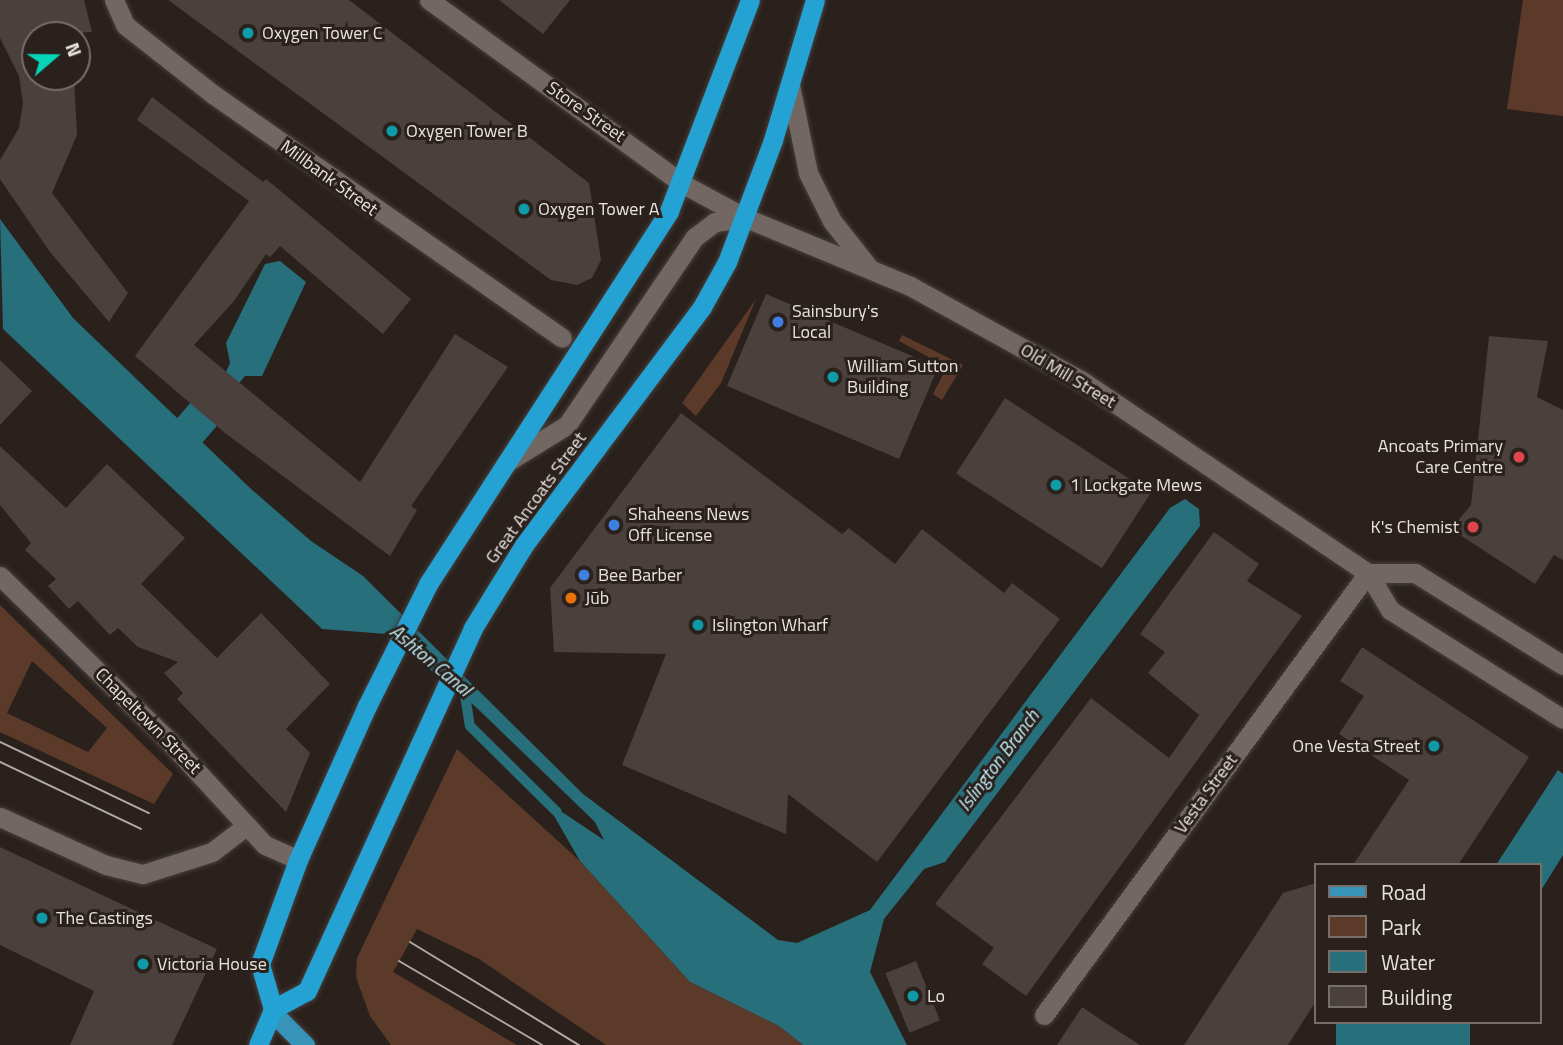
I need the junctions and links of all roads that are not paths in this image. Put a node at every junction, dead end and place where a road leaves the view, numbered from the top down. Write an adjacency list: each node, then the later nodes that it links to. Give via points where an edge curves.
1 (114, 0): 9 (street, Millbank Street, via 125,25 214,95)
2 (429, 0): 6 (street, Store Street)
3 (750, 0): 6 (highway)
4 (815, 0): 5 (highway, Great Ancoats Street)
5 (790, 85): 7 (highway, Great Ancoats Street); 8 (street, via 808,173 832,220)
6 (683, 184): 7 (street, Store Street); 10 (highway, via 582,352)
7 (746, 218): 8 (street, Old Mill Street); 10 (street, via 715,222 695,237 567,425); 18 (highway, Great Ancoats Street, via 702,307 524,545 473,628 416,744 307,991)
8 (870, 269): 11 (street, Old Mill Street, via 1082,382)
9 (562, 338)
10 (507, 462): 17 (highway, via 451,547 367,706)
11 (1368, 573): 13 (street, via 1415,573); 14 (street, Old Mill Street, via 1390,610); 19 (street, Vesta Street)
12 (0, 576): 16 (street, Chapeltown Street)
13 (1563, 665)
14 (1563, 719)
15 (0, 817): 16 (street, via 106,865 143,874 212,852)
16 (247, 825): 17 (street, Chapeltown Street, via 265,845)
17 (298, 860): 18 (highway, via 259,966)
18 (272, 1011): 20 (highway); 21 (main road)
19 (1044, 1015)
20 (258, 1045)
21 (305, 1045)

